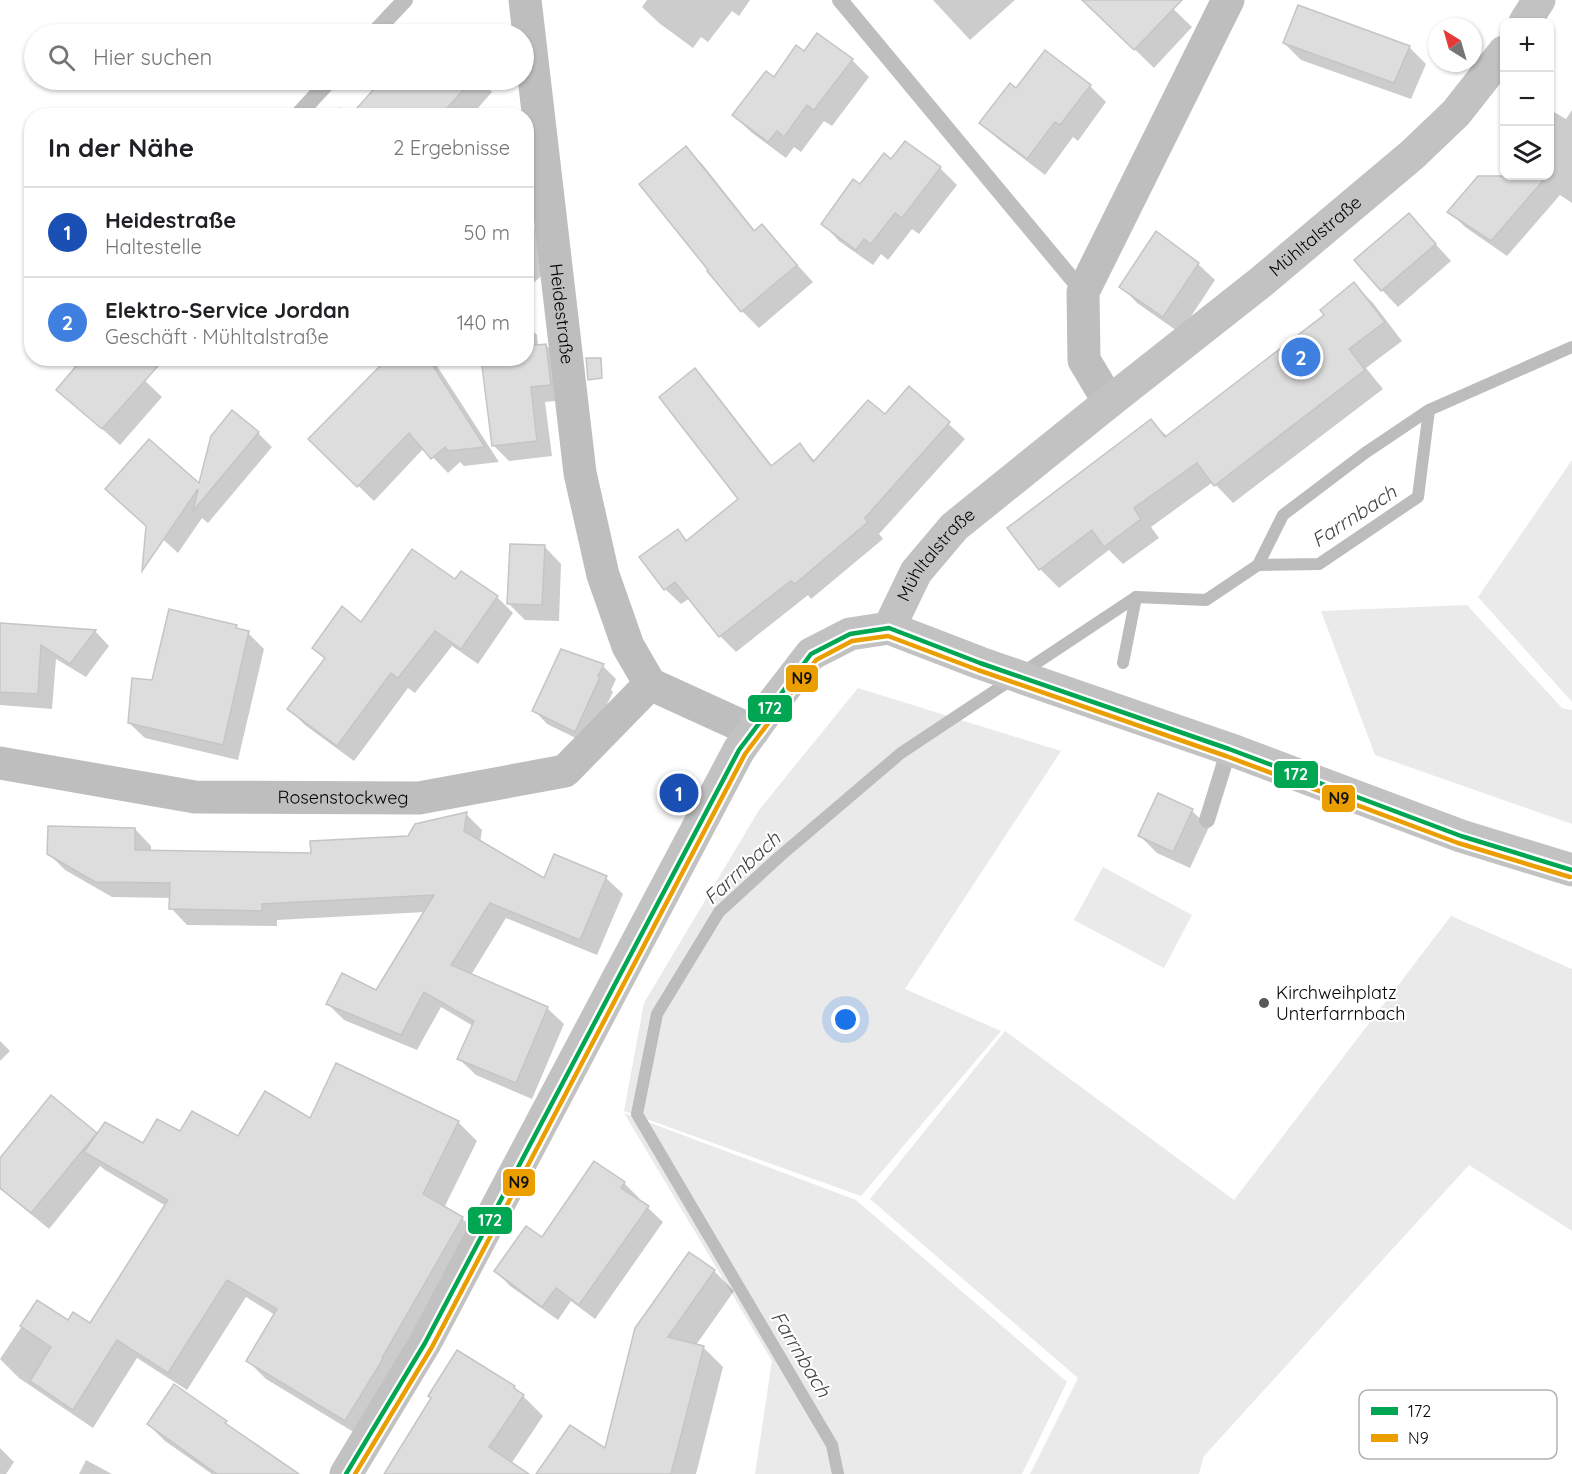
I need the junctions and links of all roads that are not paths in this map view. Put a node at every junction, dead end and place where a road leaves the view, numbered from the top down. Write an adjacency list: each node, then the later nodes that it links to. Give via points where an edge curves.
1 (405, 0): 7 (lane)
2 (525, 0): 8 (street, Heidestraße)
3 (840, 0): 13 (lane)
4 (1228, 0): 13 (street)
5 (1539, 0): 6 (street)
6 (1528, 18)
7 (382, 24)
8 (528, 24)
9 (1500, 57): 14 (street, Mühltalstraße, via 1456,113 1412,155 1261,282)
10 (534, 77): 16 (street, Heidestraße, via 580,473 603,575 628,646)
11 (321, 90): 12 (lane)
12 (304, 108)
13 (1083, 292): 14 (street, via 1084,360)
14 (1109, 402): 15 (street, Mühltalstraße, via 954,527 916,572)
15 (889, 628): 17 (street, via 850,634 811,654); 18 (street)
16 (650, 684): 17 (street); 19 (street, Rosenstockweg, via 565,771 419,798 195,797)
17 (753, 731): 22 (street, via 739,750 425,1343)
18 (1229, 749): 20 (lane); 21 (street, via 1461,837)
19 (0, 763)
20 (1207, 820)
21 (1572, 870)
22 (346, 1474)

